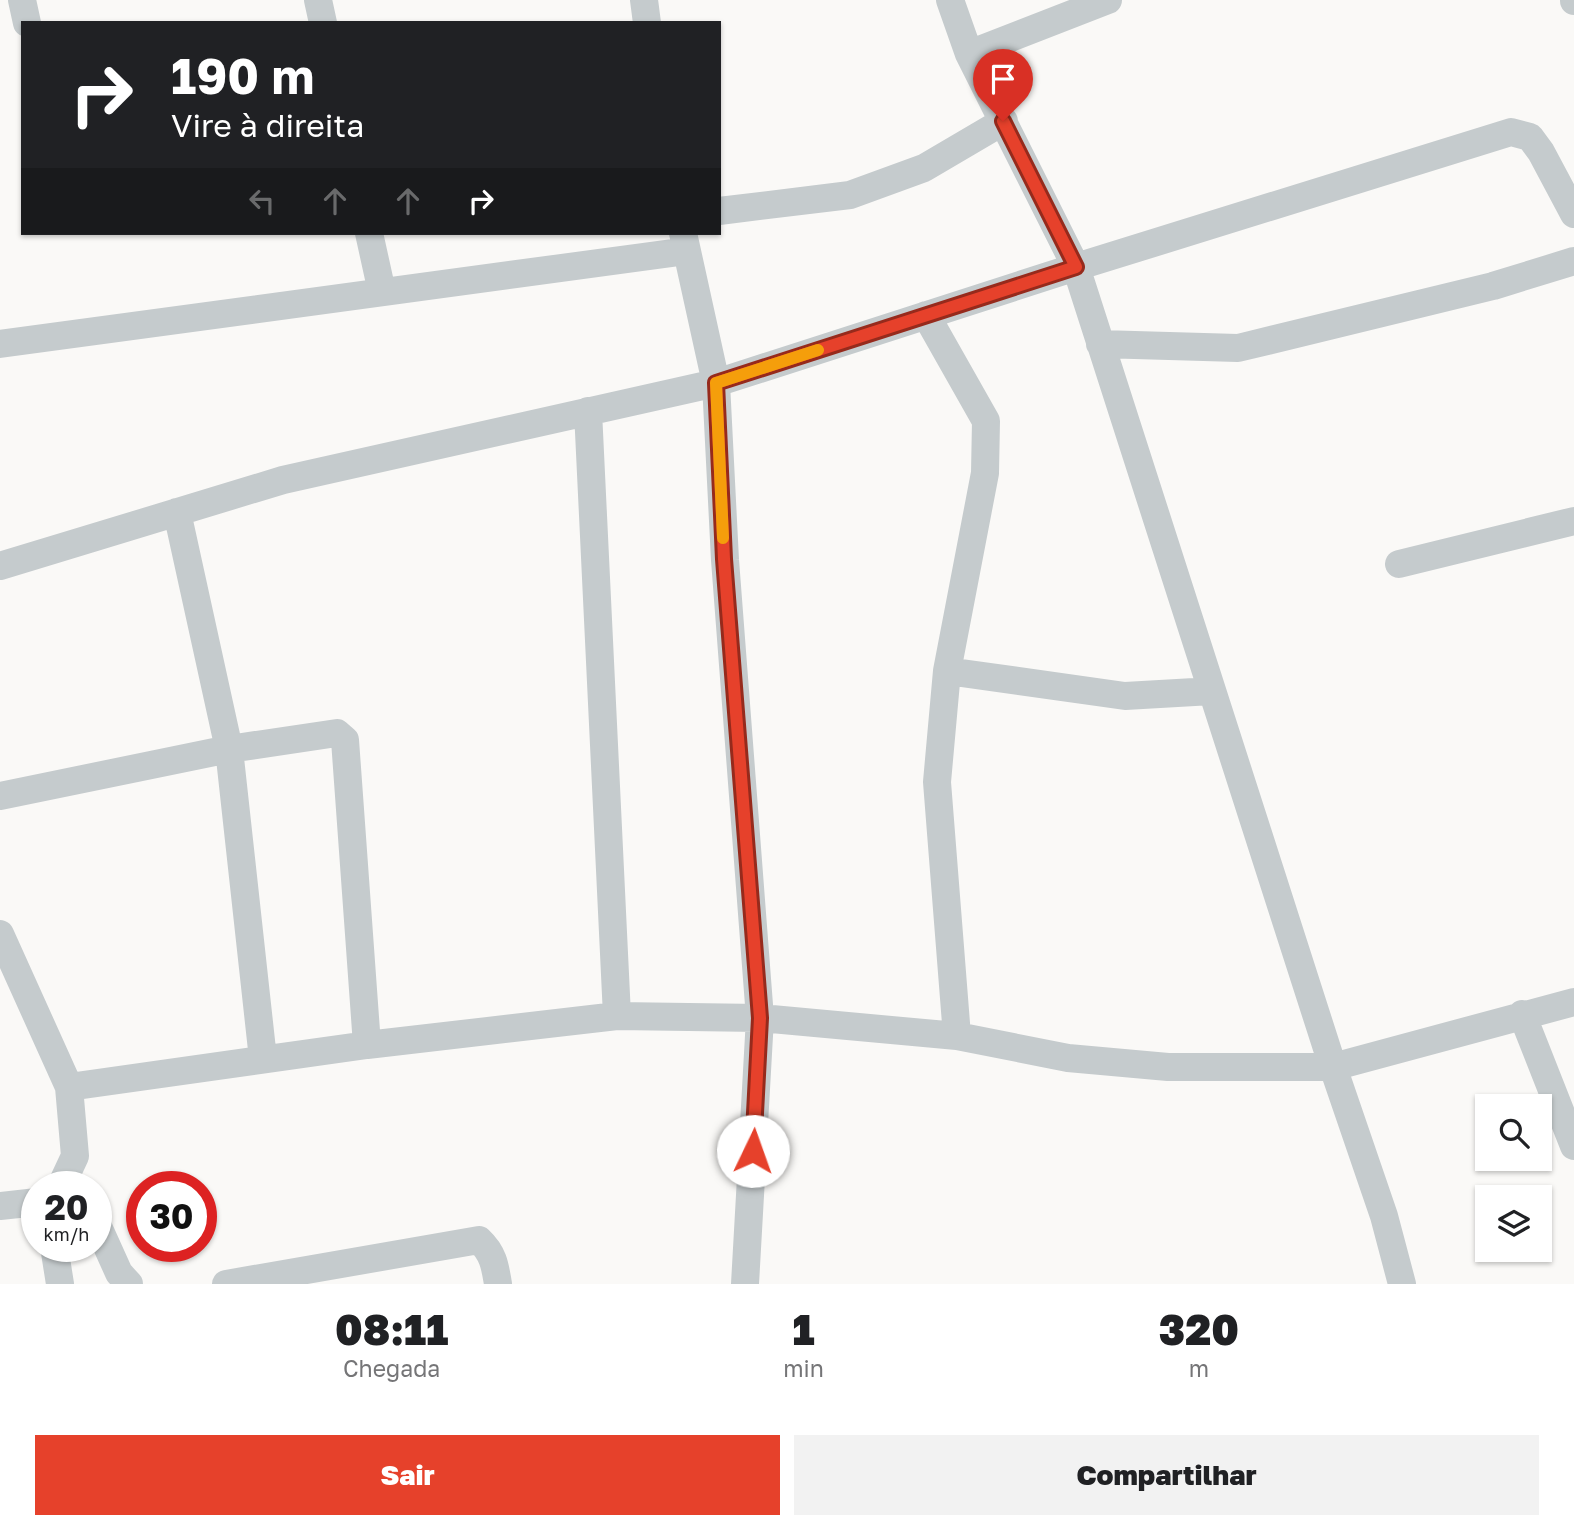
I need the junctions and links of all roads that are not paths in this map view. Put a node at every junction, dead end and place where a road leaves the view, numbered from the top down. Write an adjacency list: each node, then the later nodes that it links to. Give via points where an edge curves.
1 (22, 0): 6 (street)
2 (318, 0): 7 (street)
3 (644, 0): 8 (street)
4 (950, 0): 9 (street)
5 (1108, 0): 9 (street)
6 (27, 21)
7 (323, 21)
8 (647, 21)
9 (969, 54): 10 (street)
10 (1003, 121): 11 (street, via 924,168 850,195); 16 (street)
11 (721, 211)
12 (1574, 214): 16 (street, via 1536,144 1530,137 1511,132)
13 (369, 235): 17 (street)
14 (685, 242): 17 (street); 21 (street)
15 (1574, 261): 20 (street, via 1493,286 1238,348)
16 (1076, 267): 18 (street); 20 (street)
17 (382, 292): 19 (street)
18 (926, 315): 21 (street); 27 (street, via 986,421 985,473)
19 (0, 344)
20 (1100, 344): 28 (street)
21 (716, 383): 22 (street); 35 (street, via 724,559)
22 (588, 411): 23 (street, via 283,480); 34 (street)
23 (177, 512): 26 (street); 29 (street)
24 (1574, 521): 25 (street)
25 (1399, 564)
26 (0, 566)
27 (947, 671): 28 (street, via 1125,696); 36 (street, via 937,782)
28 (1212, 691): 39 (street)
29 (229, 749): 30 (street); 37 (street, via 337,733 345,740); 38 (street)
30 (0, 796)
31 (2, 947): 40 (street)
32 (1574, 1002): 33 (street)
33 (1522, 1014): 39 (street); 41 (street)
34 (617, 1016): 35 (street); 37 (street)
35 (760, 1018): 36 (street); 53 (street)
36 (957, 1037): 39 (street, via 1068,1058 1168,1067)
37 (367, 1045): 38 (street)
38 (263, 1059): 40 (street)
39 (1333, 1067): 54 (street)
40 (69, 1087): 42 (street)
41 (1574, 1146)
42 (75, 1156): 43 (street); 44 (street)
43 (68, 1171)
44 (80, 1171)
45 (21, 1204): 46 (street)
46 (0, 1206)
47 (112, 1257): 50 (street)
48 (57, 1262): 49 (street)
49 (60, 1284)
50 (130, 1284)
51 (226, 1284): 52 (street, via 479,1240 495,1263)
52 (498, 1284)
53 (745, 1284)
54 (1402, 1284)

